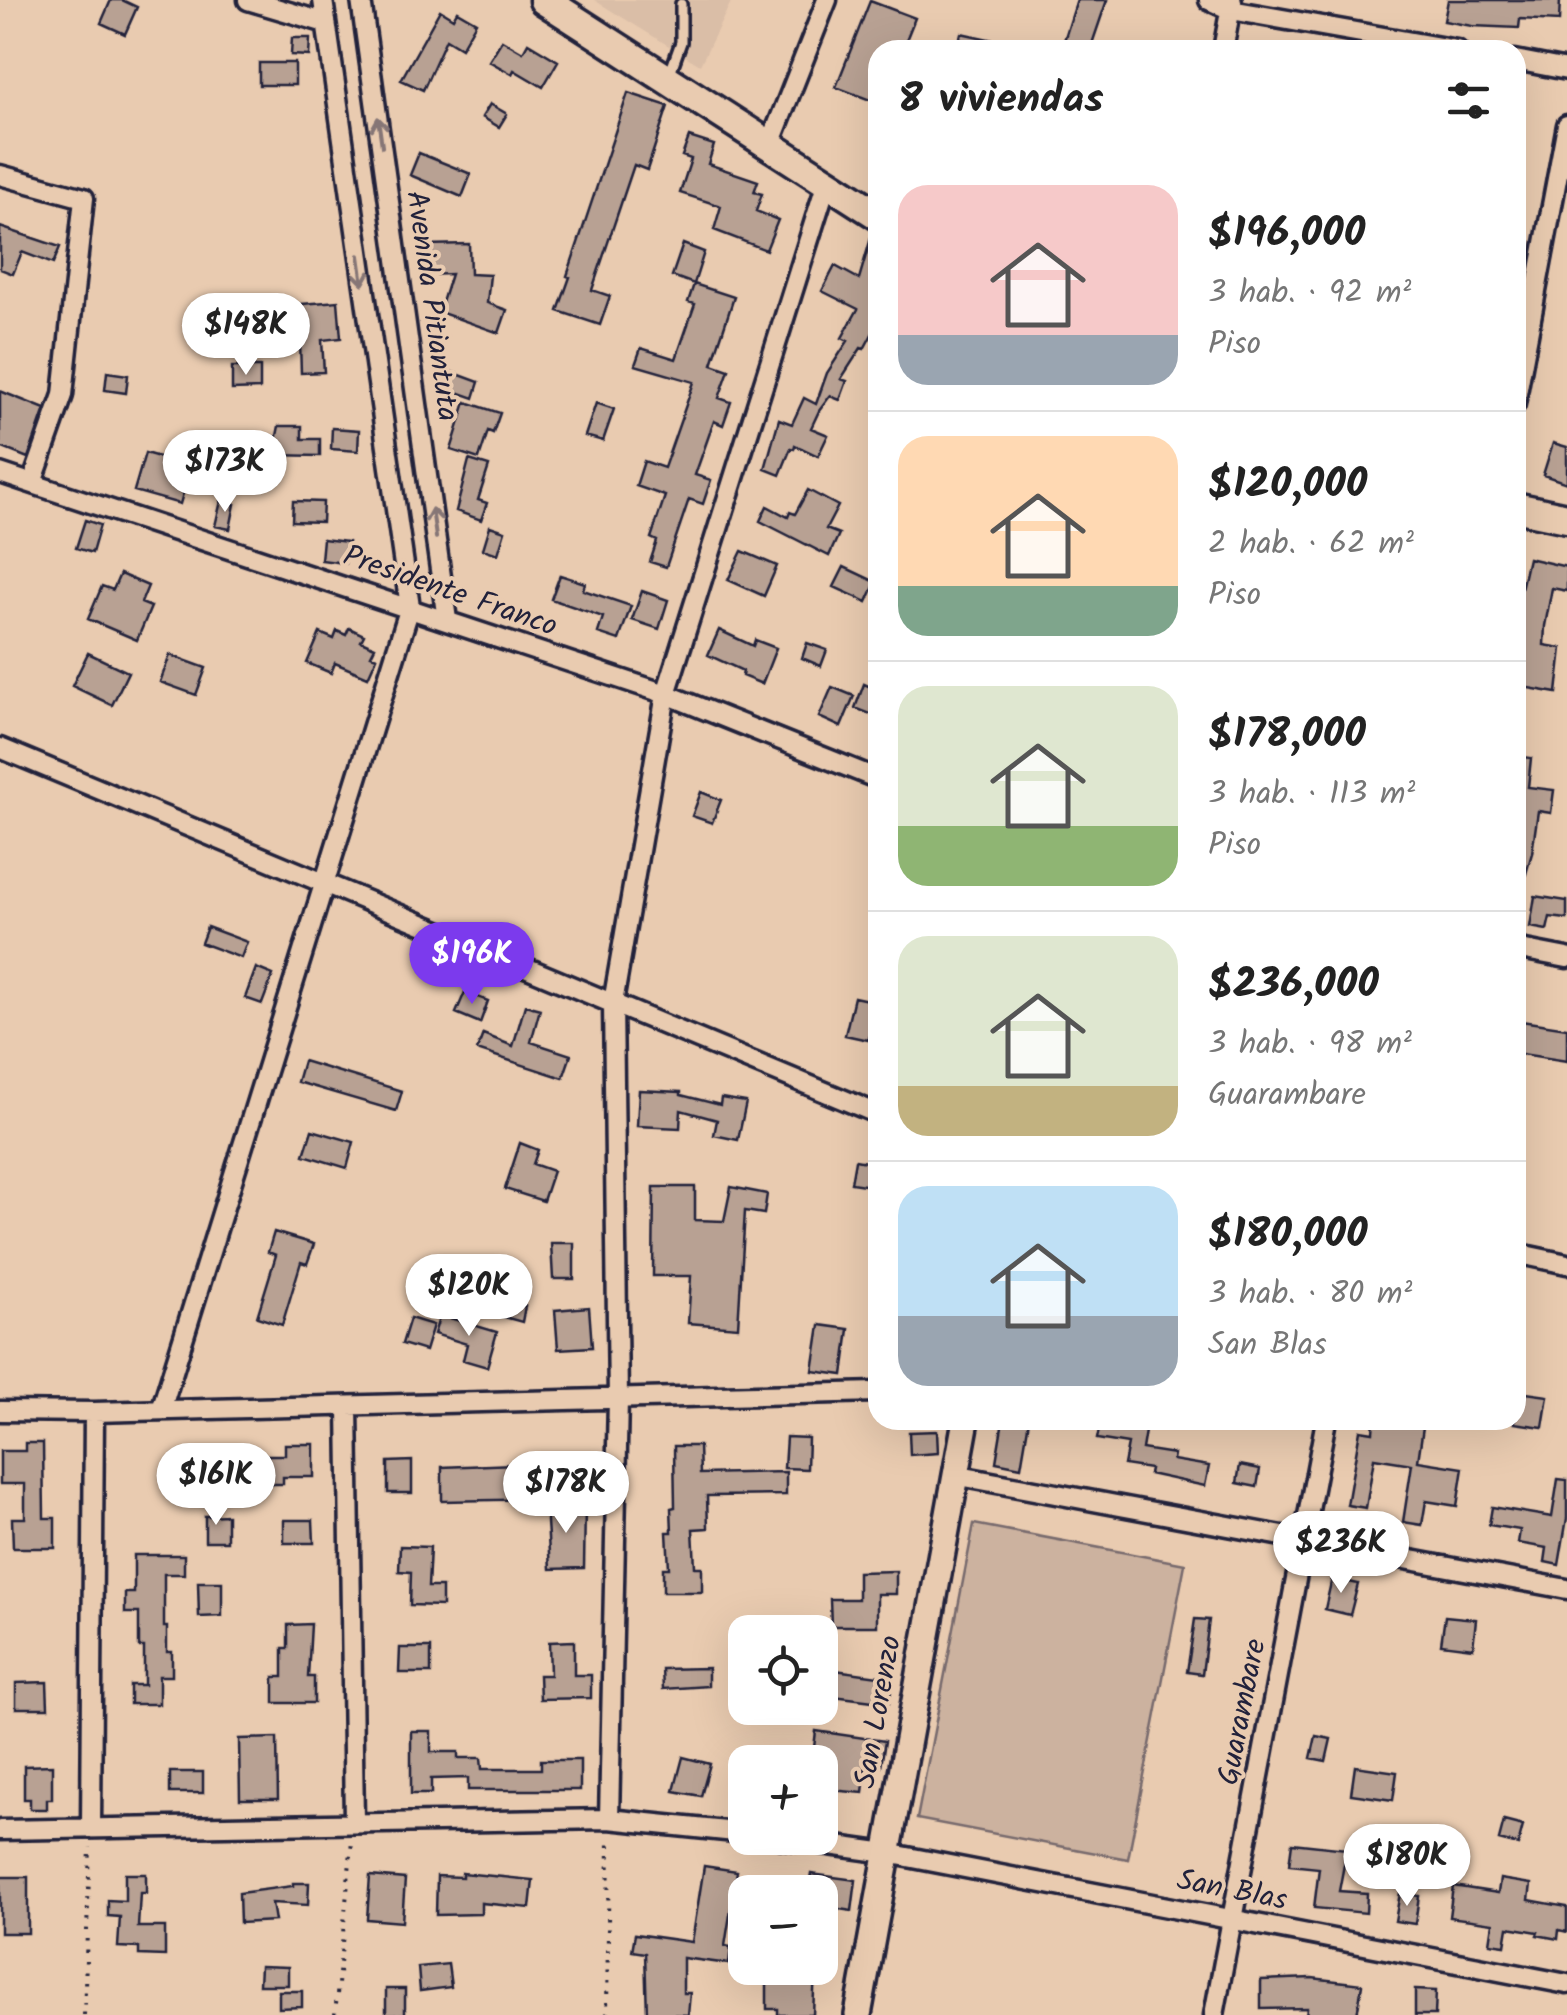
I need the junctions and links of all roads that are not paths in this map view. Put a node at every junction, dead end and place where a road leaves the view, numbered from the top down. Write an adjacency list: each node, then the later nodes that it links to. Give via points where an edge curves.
1 (248, 0): 10 (street)
2 (324, 0): 10 (street)
3 (361, 0): 27 (street, Avenida Pitiantuta, one-way to 3)
4 (544, 0): 9 (main road)
5 (827, 0): 17 (street)
6 (1208, 0): 8 (street)
7 (681, 4): 15 (lane, via 681,42)
8 (1232, 5): 11 (street); 12 (street)
9 (573, 8): 15 (main road)
10 (326, 23): 26 (street, one-way to 26)
11 (1226, 40)
12 (1407, 40)
13 (1526, 62): 14 (street)
14 (1567, 69)
15 (667, 80): 17 (main road)
16 (1567, 125): 21 (street)
17 (770, 148): 19 (main road)
18 (0, 175): 23 (street, via 84,198 63,395)
19 (827, 182): 20 (main road); 28 (street)
20 (868, 209)
21 (1526, 345)
22 (0, 474): 23 (street, Presidente Franco)
23 (32, 483): 26 (street, Presidente Franco)
24 (1526, 509): 25 (main road)
25 (1567, 518)
26 (410, 608): 27 (street, Presidente Franco); 31 (street)
27 (447, 620): 28 (street, Presidente Franco)
28 (666, 694): 30 (street, Presidente Franco); 34 (street)
29 (0, 748): 31 (street)
30 (868, 775)
31 (324, 883): 34 (street); 42 (street)
32 (1526, 950): 33 (street)
33 (1567, 958)
34 (612, 1003): 35 (street); 39 (street)
35 (868, 1110)
36 (1526, 1255): 37 (street)
37 (1567, 1264)
38 (868, 1392): 39 (street)
39 (618, 1399): 40 (street); 49 (street)
40 (348, 1406): 42 (street); 50 (street)
41 (0, 1410): 43 (street)
42 (161, 1410): 43 (street)
43 (94, 1412): 51 (street)
44 (964, 1430): 46 (street, San Lorenzo)
45 (1324, 1430): 47 (street, Guarambare)
46 (954, 1475): 47 (street); 55 (street, San Lorenzo)
47 (1303, 1540): 48 (street); 56 (street, Guarambare)
48 (1567, 1589)
49 (609, 1819): 50 (street); 53 (street)
50 (354, 1821): 51 (street)
51 (90, 1828): 52 (street)
52 (0, 1830)
53 (728, 1831)
54 (838, 1846): 55 (street, San Blas)
55 (886, 1852): 56 (street, San Blas); 58 (street, San Lorenzo)
56 (1232, 1919): 57 (street, San Blas); 59 (street, Guarambare)
57 (1567, 1984)
58 (858, 2015)
59 (1214, 2015)

